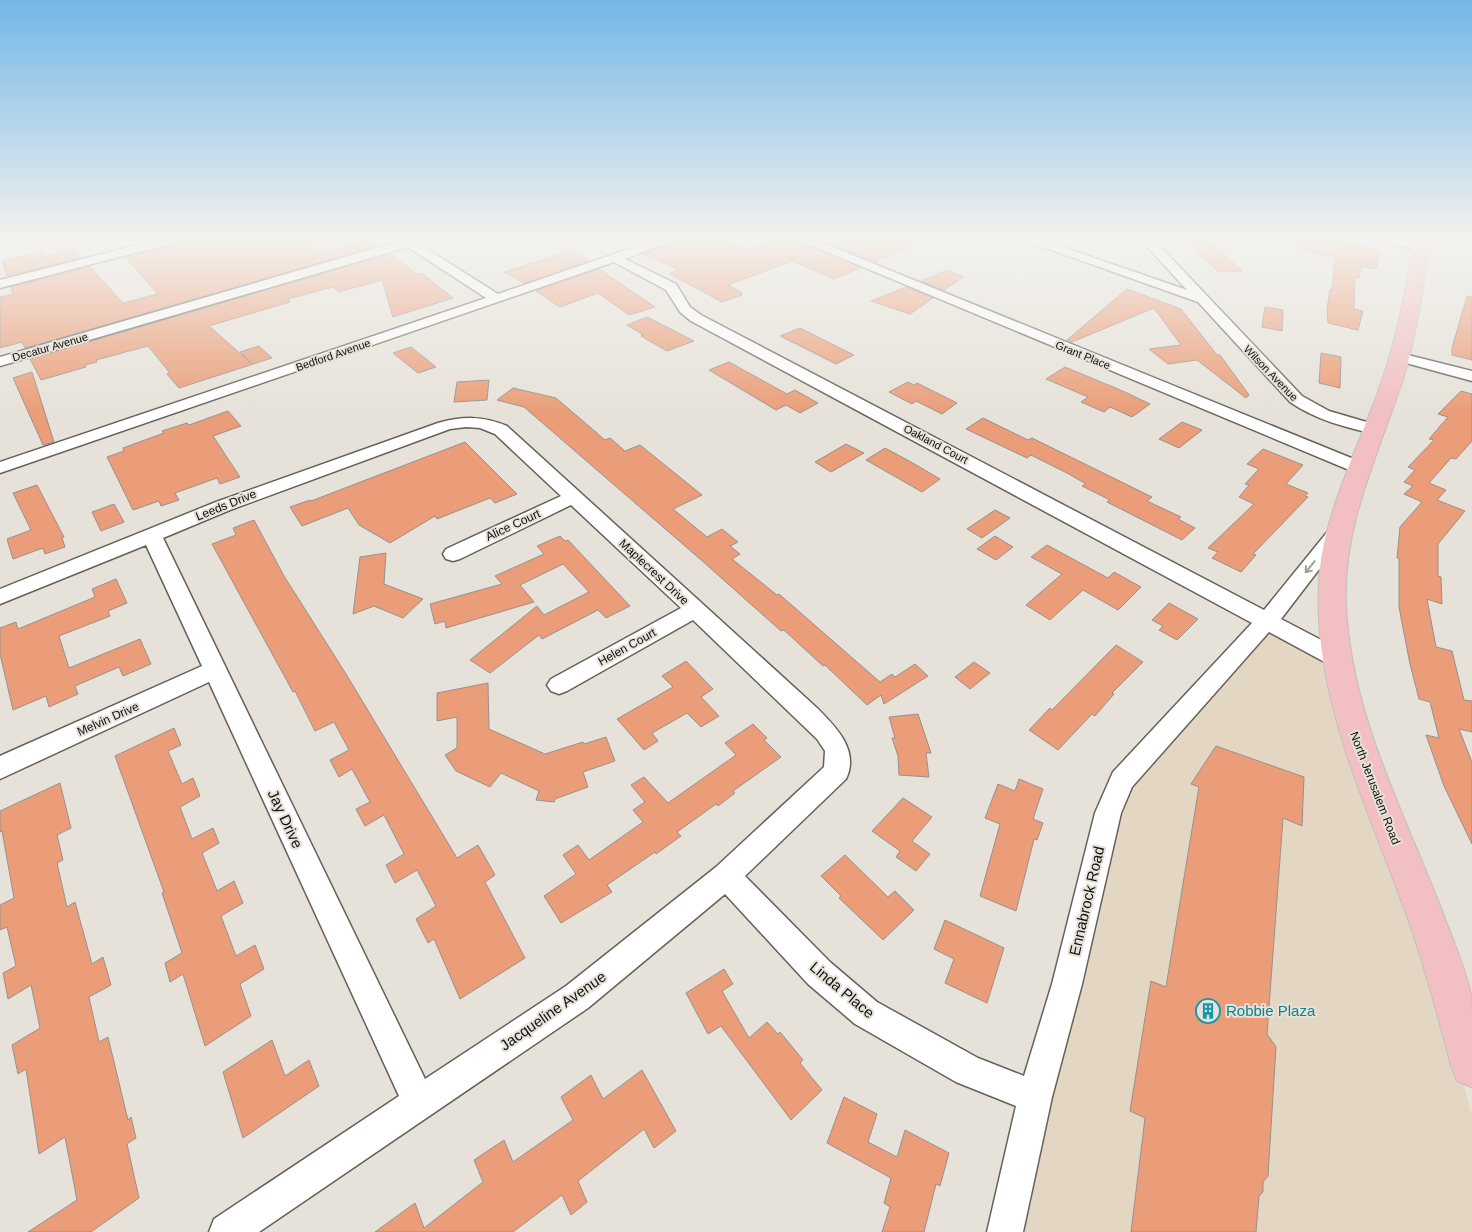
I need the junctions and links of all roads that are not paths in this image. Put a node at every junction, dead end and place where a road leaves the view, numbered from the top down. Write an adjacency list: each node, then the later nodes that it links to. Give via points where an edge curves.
1 (218, 298): 8 (street, Decatur Avenue)
2 (679, 298): 20 (street, Oakland Court, via 696,318)
3 (945, 298): 13 (street, Grant Place)
4 (1411, 298): 7 (main road, North Jerusalem Road)
5 (496, 299): 12 (street, Bedford Avenue)
6 (1203, 299): 11 (street, Wilson Avenue, via 1296,399 1322,415)
7 (1400, 356): 9 (street); 11 (main road, North Jerusalem Road)
8 (0, 362)
9 (1472, 376)
10 (456, 422): 14 (street, Maplecrest Drive, via 474,420 501,430); 16 (street, Leeds Drive, via 260,492)
11 (1374, 429): 13 (main road, North Jerusalem Road)
12 (0, 468)
13 (1360, 468): 15 (main road, North Jerusalem Road)
14 (573, 497): 17 (street, Alice Court); 19 (street, Maplecrest Drive)
15 (1341, 529): 20 (street, Ennabrock Road, one-way to 20); 21 (main road, North Jerusalem Road, via 1333,578)
16 (152, 536): 18 (street, Leeds Drive); 22 (street, Jay Drive)
17 (453, 554)
18 (0, 597)
19 (695, 610): 23 (street, Helen Court); 24 (street, Maplecrest Drive, via 808,714 826,732)
20 (1266, 620): 21 (street); 28 (street, Ennabrock Road, via 1122,780 1108,813 1067,984)
21 (1338, 659): 27 (main road, North Jerusalem Road, via 1350,717 1364,762 1418,895 1451,988)
22 (215, 670): 25 (street, Melvin Drive); 29 (street, Jay Drive)
23 (559, 684)
24 (837, 750): 26 (street, Jacqueline Avenue, via 837,771)
25 (0, 768)
26 (726, 876): 28 (street, Linda Place, via 819,973 866,1014 968,1070); 29 (street, Jacqueline Avenue, via 577,997)
27 (1472, 1066)
28 (1035, 1097): 31 (street, Ennabrock Road)
29 (419, 1102): 30 (street, Jacqueline Avenue)
30 (227, 1232)
31 (1005, 1232)

